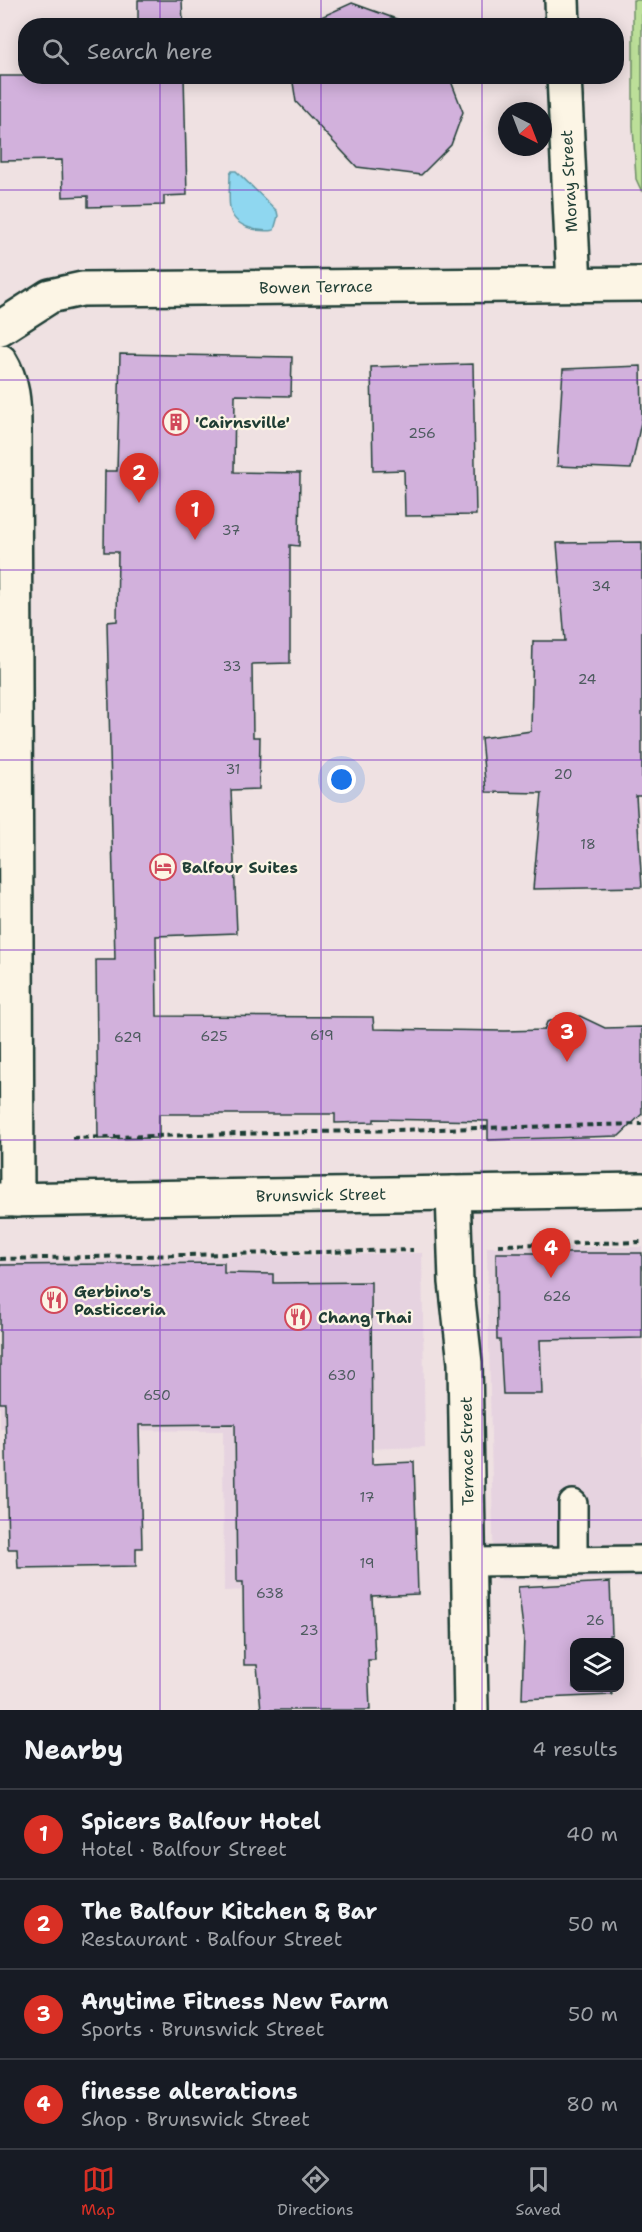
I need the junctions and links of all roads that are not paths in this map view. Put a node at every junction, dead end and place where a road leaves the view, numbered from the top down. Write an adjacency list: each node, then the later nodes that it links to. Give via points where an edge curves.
1 (562, 0): 2 (street)
2 (563, 18)
3 (564, 84): 5 (street, Moray Street)
4 (642, 284): 5 (street, Bowen Terrace)
5 (574, 285): 6 (street, Bowen Terrace, via 82,290 50,296)
6 (0, 328)
7 (0, 361): 10 (street, via 12,388 14,419)
8 (642, 1190): 9 (street, Brunswick Street)
9 (453, 1193): 10 (street, Brunswick Street); 14 (street, Terrace Street, via 456,1282 465,1363)
10 (8, 1200)
11 (573, 1504): 13 (lane)
12 (642, 1560): 13 (lane)
13 (573, 1561): 14 (lane)
14 (470, 1562): 15 (street, Terrace Street)
15 (471, 1710)

